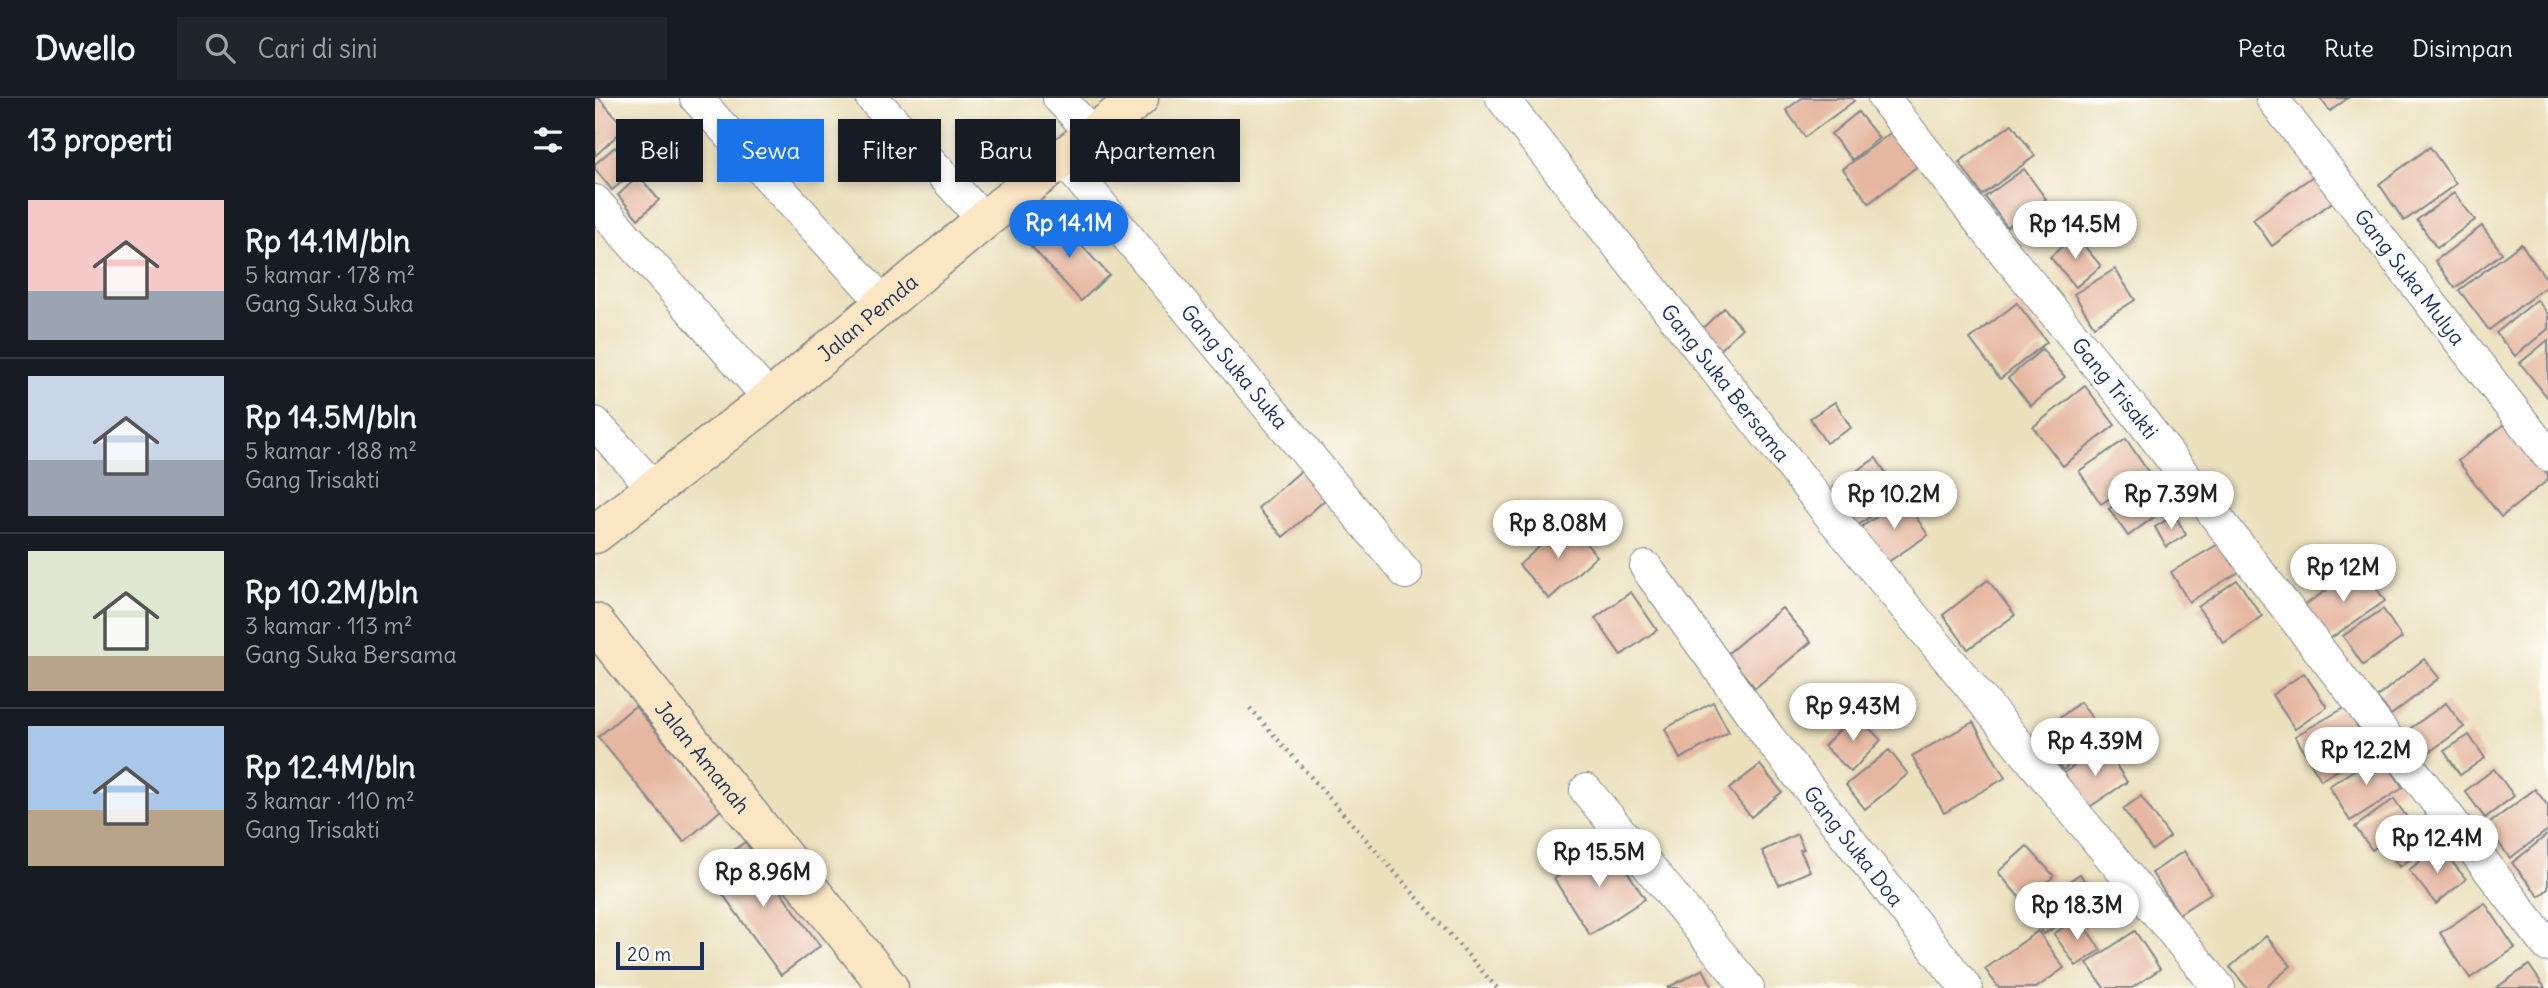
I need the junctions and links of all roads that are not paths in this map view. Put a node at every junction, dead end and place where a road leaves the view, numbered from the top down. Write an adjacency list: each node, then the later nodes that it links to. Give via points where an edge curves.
1 (696, 98): 14 (street)
2 (872, 98): 13 (street)
3 (1059, 98): 8 (street)
4 (1139, 98): 9 (street, Jalan Pemda)
5 (1502, 98): 28 (street, Gang Suka Bersama, via 1832,519)
6 (1884, 98): 24 (street, Gang Trisakti, via 2133,409)
7 (2272, 98): 17 (street, Gang Suka Mulya)
8 (1079, 119)
9 (1113, 119)
10 (1070, 155): 11 (street, Jalan Pemda)
11 (1064, 160): 13 (street, Jalan Pemda); 21 (street, Gang Suka Suka)
12 (595, 201): 15 (street)
13 (984, 220): 14 (street, Jalan Pemda)
14 (883, 302): 15 (street, Jalan Pemda)
15 (770, 399): 18 (street, Jalan Pemda)
16 (595, 423): 18 (street)
17 (2548, 455)
18 (655, 488): 19 (street, Jalan Pemda)
19 (595, 534)
20 (1646, 567): 27 (street, Gang Suka Doa, via 1769,738)
21 (1406, 573)
22 (595, 623): 25 (street, Jalan Amanah)
23 (1586, 790): 26 (street)
24 (2548, 946)
25 (889, 988)
26 (1748, 988)
27 (1966, 988)
28 (2219, 988)

